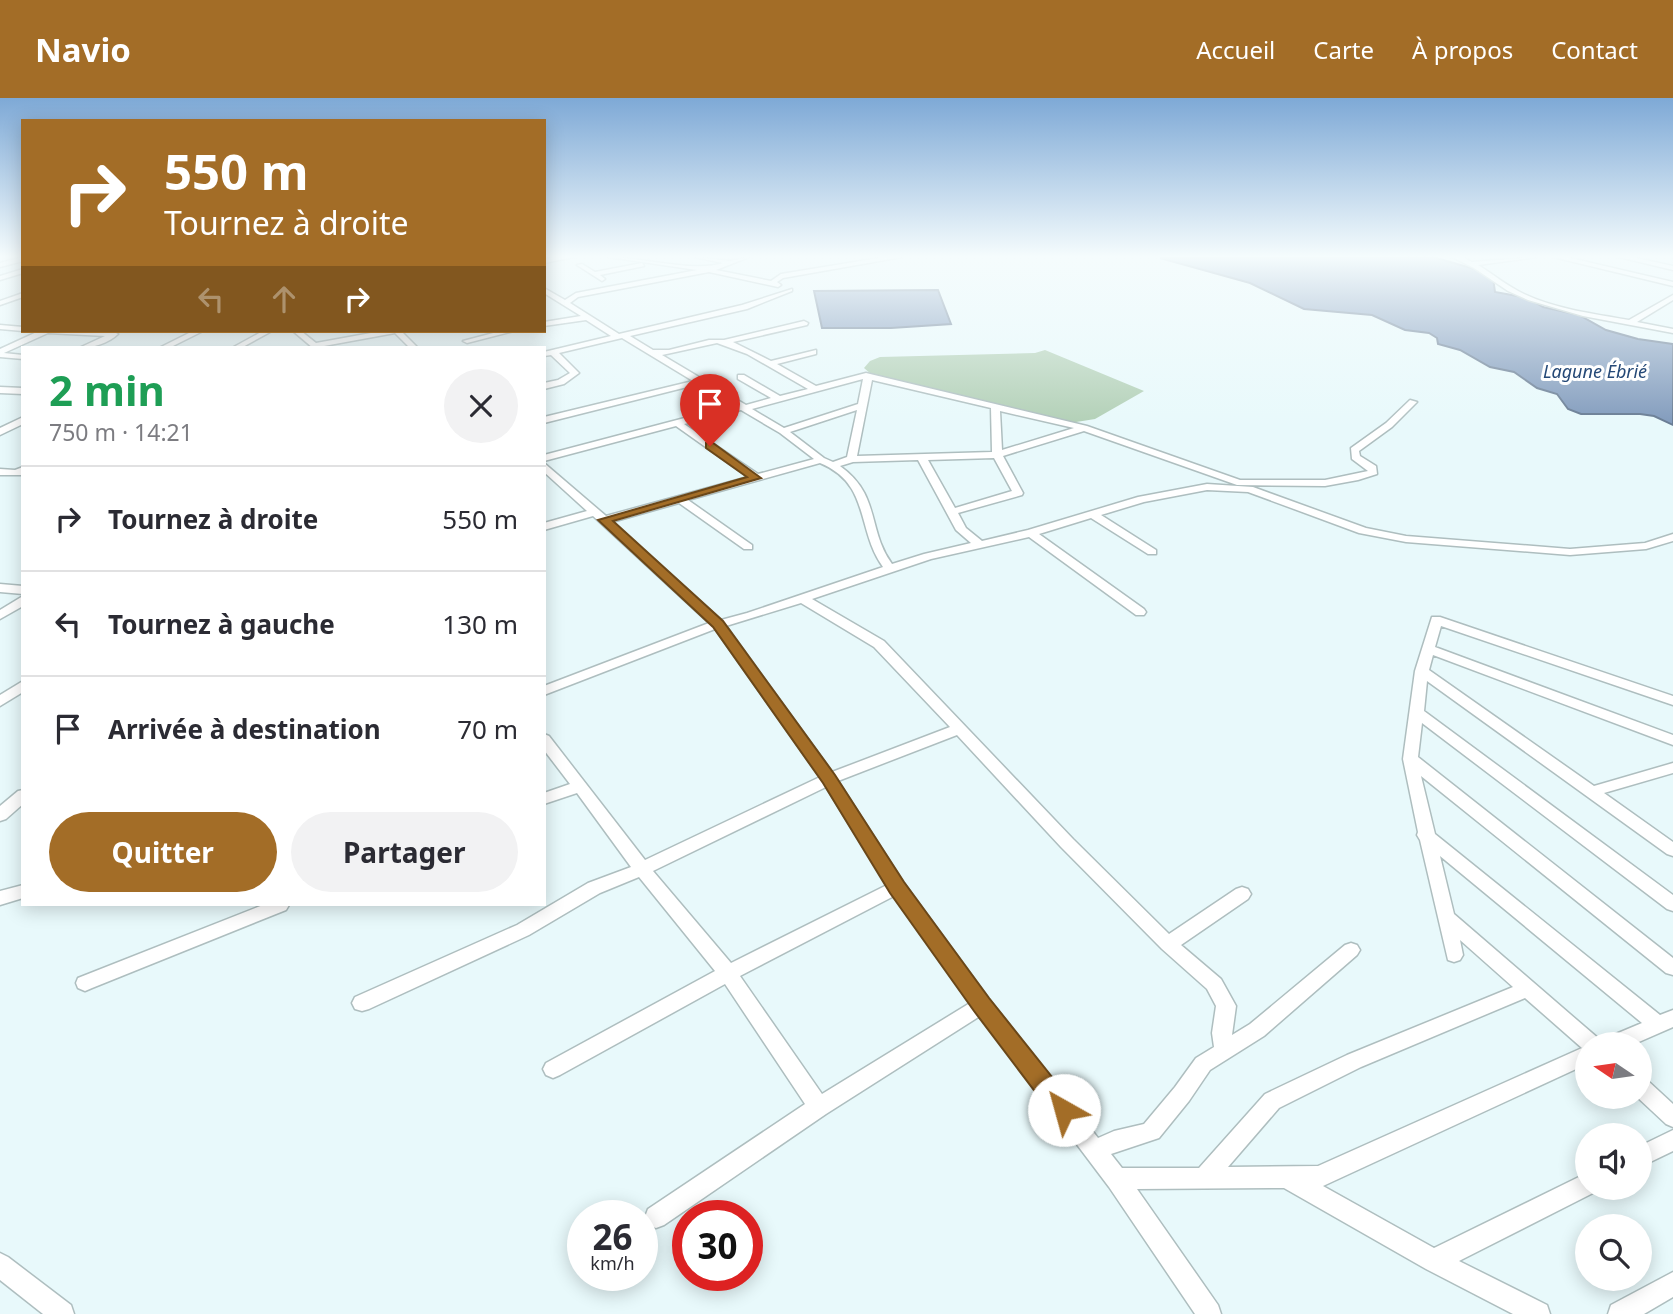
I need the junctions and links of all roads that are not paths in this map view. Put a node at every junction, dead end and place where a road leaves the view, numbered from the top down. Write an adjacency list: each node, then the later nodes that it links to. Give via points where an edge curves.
1 (579, 314): 5 (street)
2 (716, 314): 20 (street)
3 (1589, 314): 6 (street)
4 (1645, 314): 6 (street)
5 (585, 318): 8 (street); 20 (street)
6 (1631, 322): 11 (street)
7 (804, 323): 22 (street)
8 (546, 324)
9 (0, 327): 10 (street)
10 (21, 329)
11 (1673, 331)
12 (41, 333): 32 (street)
13 (118, 333): 23 (street)
14 (195, 333): 24 (street)
15 (264, 333): 25 (street)
16 (299, 333): 26 (street)
17 (385, 333): 27 (street)
18 (397, 333): 28 (street)
19 (501, 333): 21 (street)
20 (621, 337): 29 (street); 31 (street)
21 (467, 341)
22 (725, 342): 29 (street, via 668,354); 34 (street)
23 (88, 346)
24 (167, 346)
25 (240, 346)
26 (315, 346)
27 (321, 346)
28 (412, 346)
29 (646, 350): 37 (street)
30 (813, 352): 34 (street)
31 (549, 353): 38 (street, via 575,373)
32 (0, 354): 33 (street)
33 (21, 357)
34 (768, 364): 39 (street)
35 (741, 377): 42 (street)
36 (867, 377): 39 (street); 45 (street); 46 (street)
37 (698, 382): 44 (street); 47 (street)
38 (546, 386)
39 (813, 388): 42 (street)
40 (0, 390): 41 (street)
41 (21, 391)
42 (779, 399): 44 (street)
43 (1413, 402): 63 (street, via 1354,450 1373,472 1345,480)
44 (743, 407): 49 (street); 51 (street)
45 (861, 407): 51 (street); 56 (street)
46 (995, 407): 50 (street); 53 (street)
47 (546, 420)
48 (21, 421): 52 (street)
49 (677, 423): 54 (street); 61 (street)
50 (1084, 428): 53 (street); 63 (street)
51 (783, 431): 57 (street)
52 (0, 432)
53 (998, 455): 55 (street); 66 (street, via 1018,493)
54 (546, 457)
55 (922, 458): 56 (street); 66 (street)
56 (852, 459): 57 (street)
57 (827, 463): 61 (street); 75 (street, via 854,481 878,556)
58 (546, 468): 68 (street)
59 (20, 471): 60 (street); 62 (street)
60 (0, 472)
61 (756, 478): 65 (street)
62 (0, 482)
63 (1238, 482): 64 (street)
64 (1249, 489): 67 (street, via 1217,486 1170,492); 71 (street, via 1363,531 1406,539 1570,552 1646,546)
65 (680, 499): 68 (street); 73 (street)
66 (951, 512): 72 (street, via 962,530)
67 (1092, 514): 70 (street); 74 (street)
68 (600, 516): 69 (street); 82 (street)
69 (546, 527)
70 (1031, 533): 72 (street); 80 (street)
71 (1673, 537)
72 (981, 545): 75 (street)
73 (748, 547)
74 (1152, 552)
75 (890, 569): 78 (street)
76 (0, 588): 77 (street)
77 (21, 590)
78 (802, 599): 82 (street); 90 (street, via 879,644)
79 (21, 601): 81 (street)
80 (1140, 612)
81 (0, 615)
82 (718, 624): 86 (street); 95 (street)
83 (1428, 649): 84 (street); 87 (street, via 1436,620); 91 (street)
84 (1422, 671): 89 (street); 97 (street)
85 (21, 686): 88 (street)
86 (546, 690)
87 (1673, 701)
88 (0, 702)
89 (1415, 711): 93 (street); 108 (street)
90 (958, 729): 95 (street); 111 (street)
91 (1673, 740)
92 (546, 742): 96 (street)
93 (1410, 759): 101 (street); 114 (street)
94 (1673, 768): 97 (street)
95 (829, 779): 103 (street); 104 (street)
96 (578, 787): 99 (street); 103 (street)
97 (1590, 792): 102 (street)
98 (21, 797): 100 (street)
99 (546, 798)
100 (0, 816)
101 (1425, 835): 110 (street); 120 (street)
102 (1671, 847)
103 (642, 869): 115 (street); 118 (street, via 568,901 523,930)
104 (897, 887): 115 (street); 119 (street)
105 (21, 892): 107 (street)
106 (1242, 894): 111 (street)
107 (0, 898)
108 (1673, 904)
109 (278, 906): 116 (street)
110 (1445, 917): 113 (street); 117 (street)
111 (1168, 944): 123 (street, via 1214,984 1226,1006)
112 (1351, 950): 123 (street, via 1257,1030)
113 (1454, 955)
114 (1673, 968)
115 (728, 973): 125 (street); 127 (street)
116 (85, 983)
117 (1528, 989): 121 (street); 133 (street, via 1354,1061 1272,1101)
118 (362, 1003)
119 (982, 1005): 127 (street); 130 (street)
120 (1666, 1021): 122 (street)
121 (1577, 1032)
122 (1641, 1032)
123 (1224, 1051): 130 (street, via 1203,1064 1151,1131)
124 (1575, 1060): 134 (street, via 1320,1177)
125 (553, 1069)
126 (1652, 1098): 128 (street)
127 (819, 1107): 136 (street)
128 (1673, 1117)
129 (1673, 1140): 131 (street)
130 (1095, 1151): 132 (street)
131 (1652, 1151)
132 (1117, 1178): 133 (street); 140 (street)
133 (1202, 1179): 134 (street)
134 (1288, 1179): 137 (street)
135 (1575, 1190): 137 (street)
136 (658, 1216)
137 (1434, 1261): 143 (street)
138 (0, 1265): 141 (street)
139 (1673, 1284): 144 (street)
140 (1196, 1304): 142 (street)
141 (62, 1314)
142 (1209, 1314)
143 (1538, 1314)
144 (1620, 1314)

